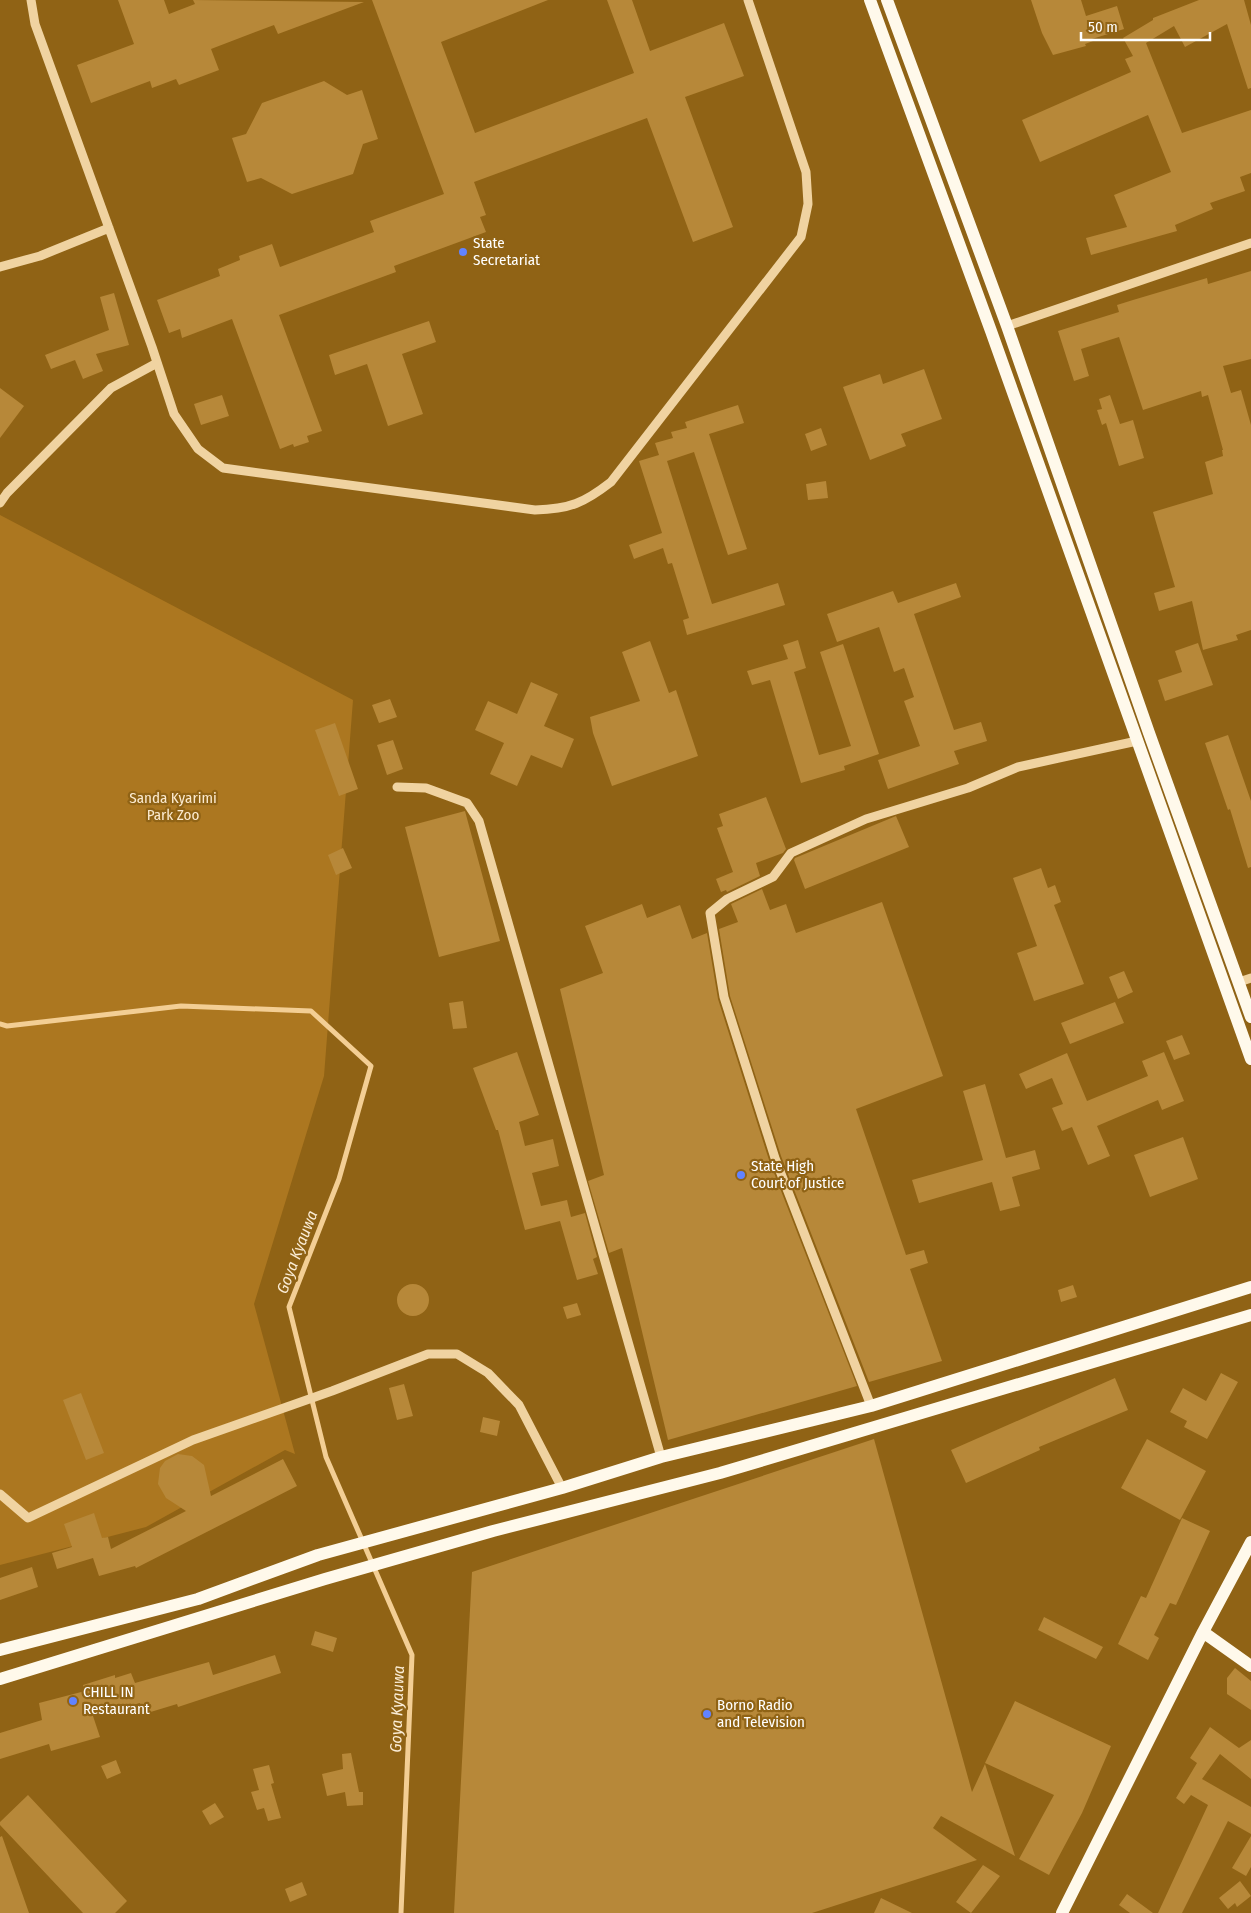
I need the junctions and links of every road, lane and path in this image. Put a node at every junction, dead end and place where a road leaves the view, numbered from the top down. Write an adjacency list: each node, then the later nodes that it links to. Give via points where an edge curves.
1 (32, 0): 5 (street, via 35,24)
2 (748, 0): 9 (street, via 806,172 808,204 801,237 611,482 581,504 559,510 535,510 223,468 198,449 184,432 174,414)
3 (870, 0): 11 (main road)
4 (887, 0): 8 (main road)
5 (109, 228): 7 (street, via 40,256); 9 (street)
6 (1251, 243): 8 (street)
7 (0, 267)
8 (1007, 326): 13 (main road, via 1142,714)
9 (157, 363): 10 (street, via 111,388)
10 (0, 503)
11 (1137, 741): 15 (main road); 18 (street, via 1018,767 968,788 866,819 791,853 773,877 727,899 710,913 724,997 776,1158)
12 (397, 787): 19 (street, via 426,788 468,803 479,821)
13 (1245, 980): 14 (main road)
14 (1251, 1017)
15 (1251, 1059)
16 (1251, 1286): 18 (main road)
17 (1251, 1315): 26 (main road, via 720,1473 493,1531 325,1579)
18 (871, 1406): 19 (main road)
19 (661, 1457): 20 (main road)
20 (562, 1488): 21 (street, via 519,1405 488,1373 457,1354 428,1354 193,1440 28,1518); 24 (main road, via 318,1555 198,1599)
21 (0, 1494)
22 (1251, 1542): 23 (main road)
23 (1203, 1632): 25 (main road); 27 (main road)
24 (0, 1650)
25 (1251, 1666)
26 (0, 1679)
27 (1062, 1913)

